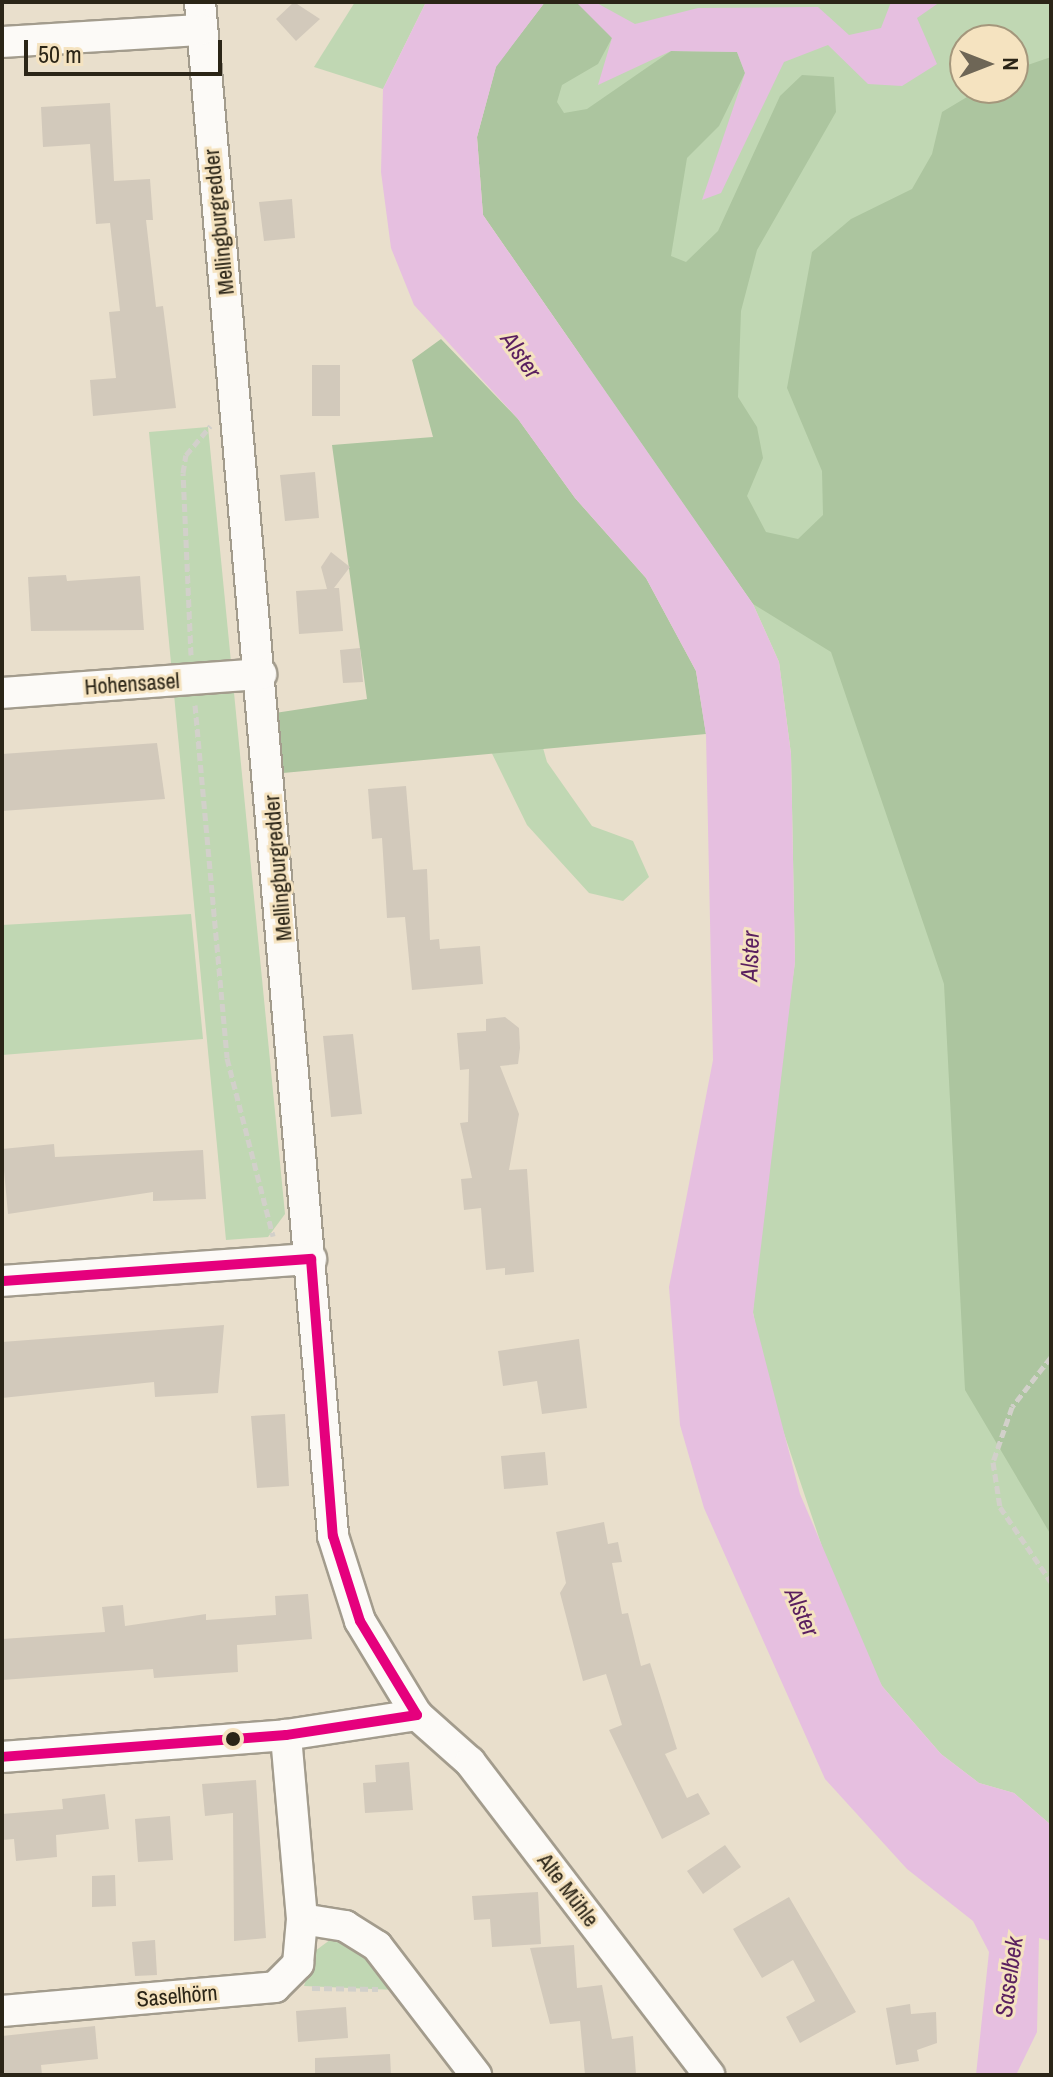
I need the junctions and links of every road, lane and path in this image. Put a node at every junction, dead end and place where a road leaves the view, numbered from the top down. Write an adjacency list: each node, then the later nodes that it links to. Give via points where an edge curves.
1 (200, 16): 2 (street); 3 (street, Mellingburgredder)
2 (2, 42)
3 (236, 394): 4 (street, Mellingburgredder); 5 (path, via 186,455 183,473)
4 (261, 674): 5 (street, Hohensasel); 7 (street, Mellingburgredder)
5 (193, 680): 6 (street, Hohensasel); 7 (path, via 227,1058)
6 (2, 693)
7 (297, 1261): 8 (street); 11 (street, Mellingburgredder, via 333,1536 360,1621)
8 (2, 1281)
9 (1051, 1357): 10 (path, via 1012,1407 993,1462 1000,1507)
10 (1051, 1582)
11 (417, 1715): 12 (street); 19 (street, Alte Mühle, via 470,1762)
12 (286, 1735): 13 (street); 14 (street)
13 (2, 1757)
14 (302, 1919): 15 (street, via 298,1964); 16 (street, via 345,1926 377,1946)
15 (275, 1987): 16 (path); 17 (street, Saselhörn)
16 (413, 1990): 18 (street)
17 (2, 2011)
18 (476, 2075)
19 (709, 2075)

